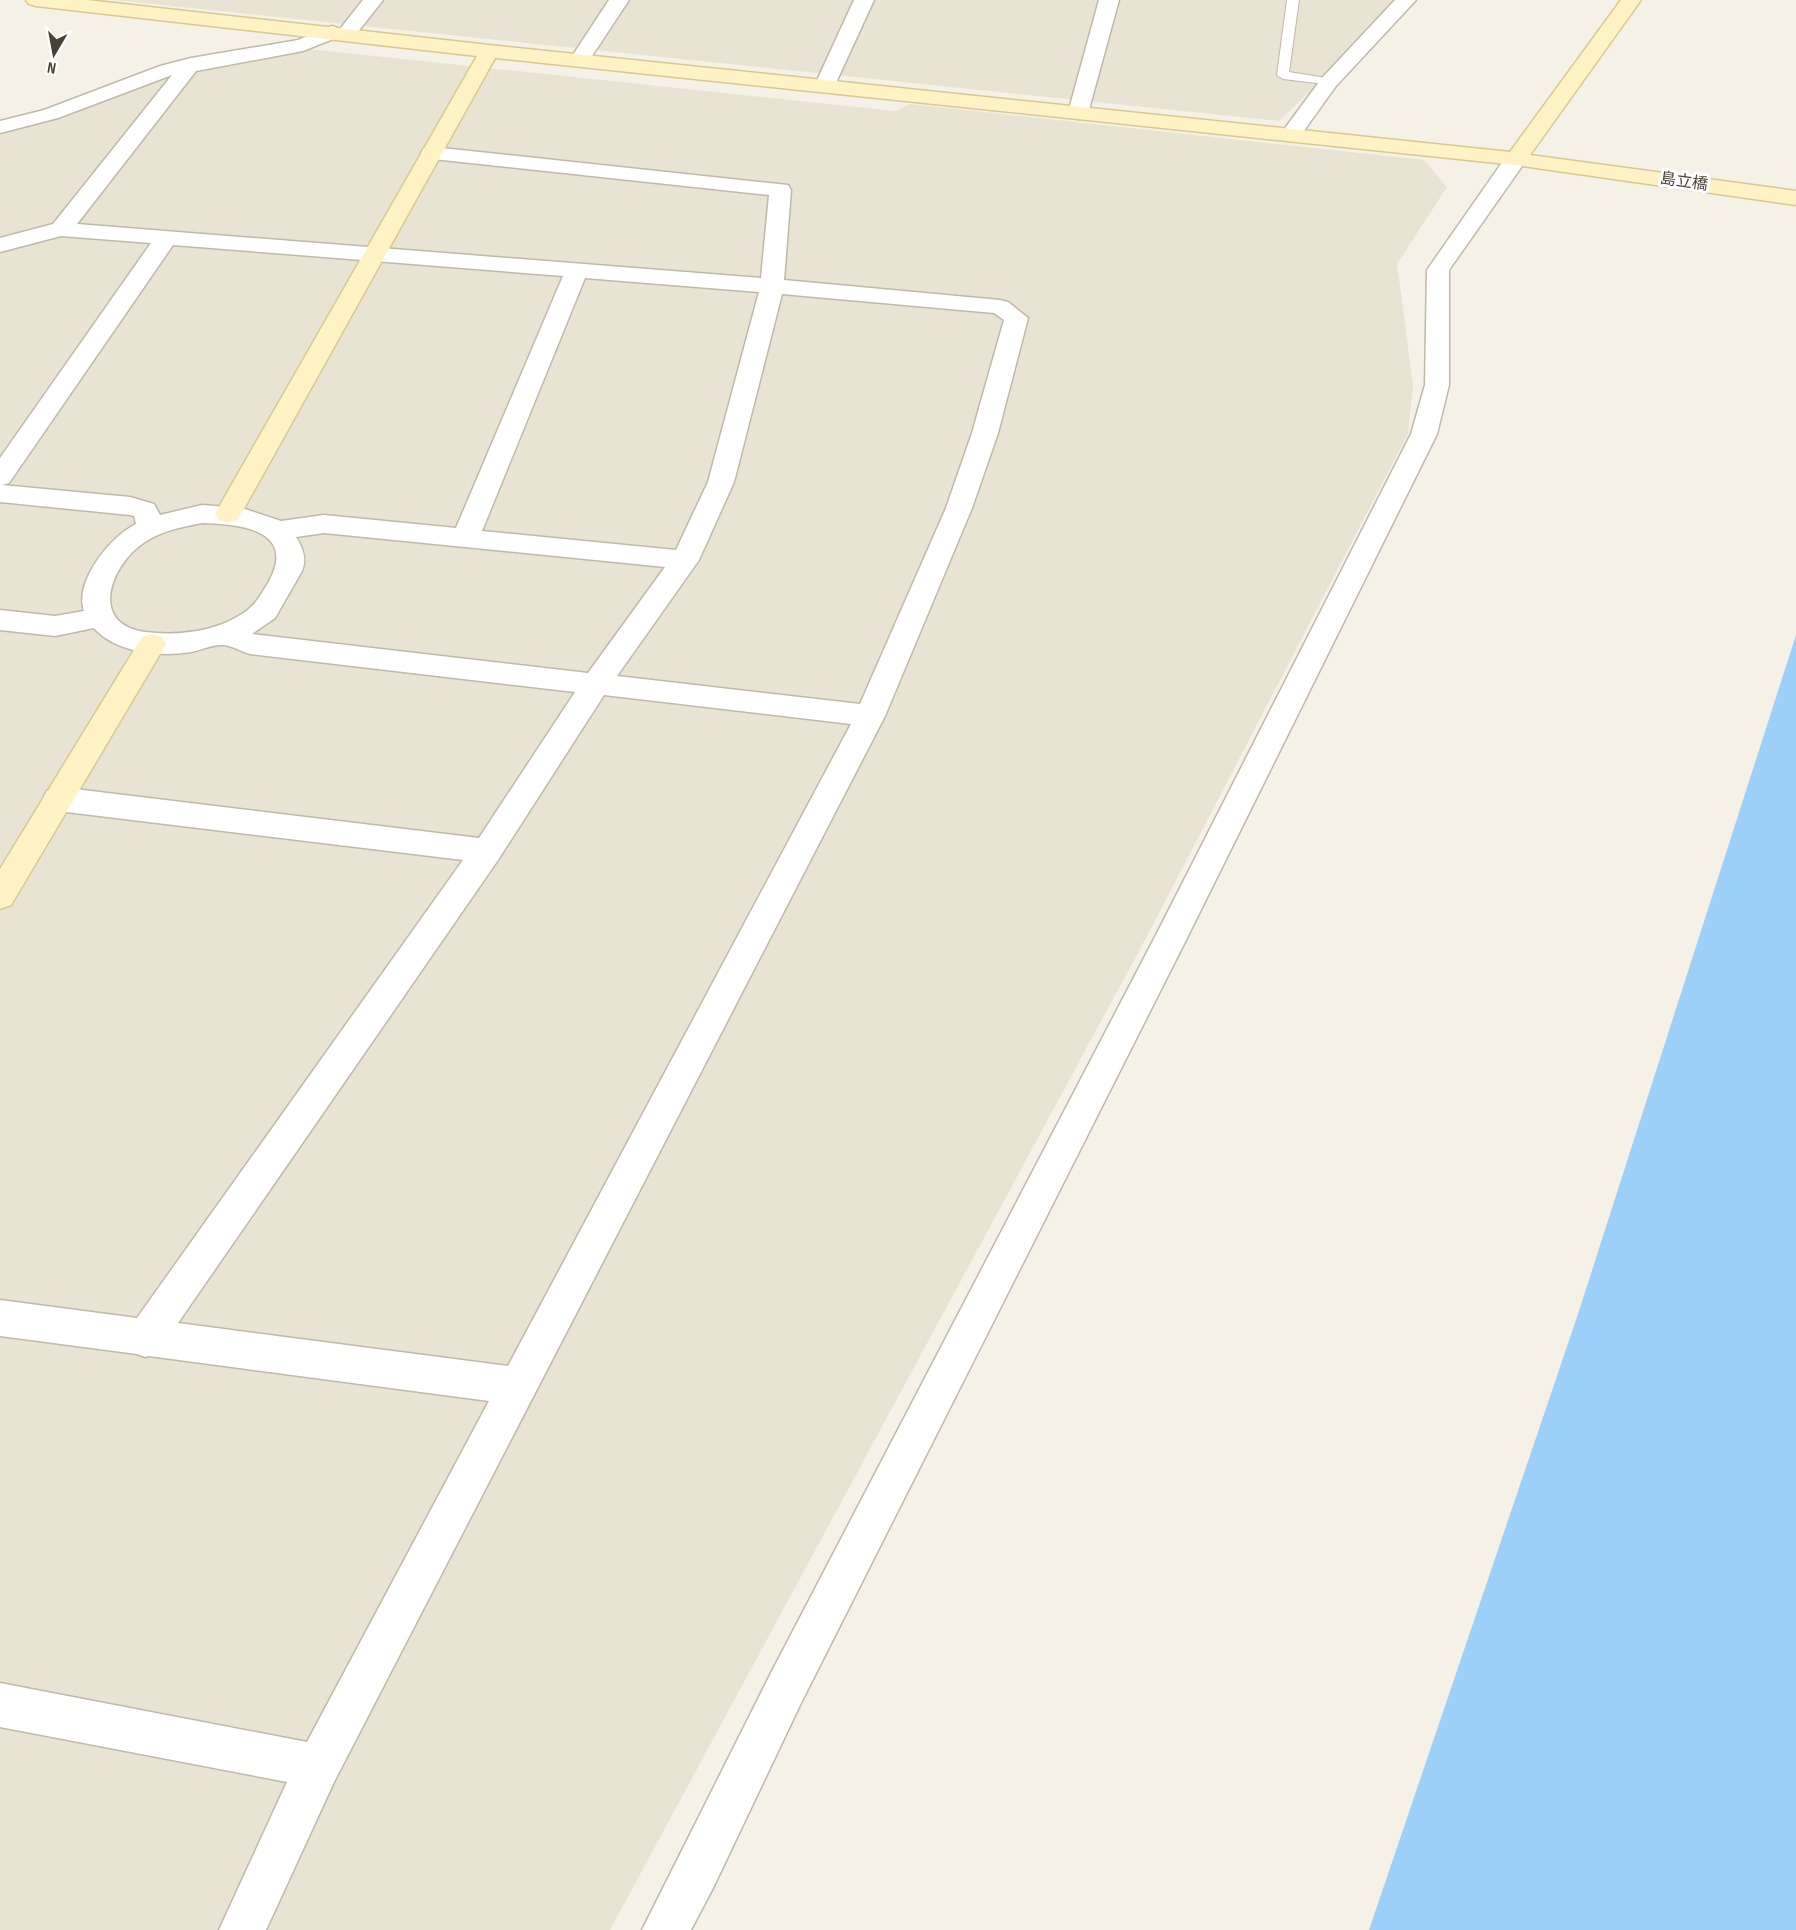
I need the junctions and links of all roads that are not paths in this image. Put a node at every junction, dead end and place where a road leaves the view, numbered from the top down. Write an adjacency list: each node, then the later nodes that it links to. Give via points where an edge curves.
1 (36, 0): 9 (street, 島立橋)
2 (373, 0): 10 (street)
3 (619, 0): 12 (street)
4 (864, 0): 15 (street)
5 (1108, 0): 16 (street)
6 (1293, 0): 14 (lane, via 1282,75)
7 (1406, 0): 14 (street)
8 (1631, 0): 20 (street)
9 (120, 4): 10 (street, 島立橋)
10 (339, 33): 11 (street, 島立橋); 13 (street, via 303,45)
11 (489, 51): 12 (street, 島立橋); 19 (street)
12 (579, 61): 15 (street, 島立橋)
13 (191, 64): 17 (street); 22 (street)
14 (1329, 82): 18 (street)
15 (824, 87): 16 (street, 島立橋)
16 (1078, 112): 18 (street, 島立橋)
17 (0, 128)
18 (1291, 135): 20 (street, 島立橋)
19 (432, 153): 25 (street); 27 (street, via 780,190)
20 (1516, 159): 21 (street, 島立橋); 49 (street, via 1438,270 1437,385 1424,434 786,1688)
21 (1796, 198)
22 (60, 229): 23 (street); 24 (street)
23 (166, 238): 25 (street); 28 (street)
24 (0, 244)
25 (375, 254): 26 (street); 30 (street)
26 (578, 270): 27 (street); 33 (street)
27 (772, 286): 34 (street, via 721,482); 40 (street, via 1000,307 1016,318 985,433 959,508)
28 (0, 477)
29 (0, 493): 31 (street, via 130,506 145,510)
30 (228, 514): 31 (street, via 185,517); 32 (street, via 255,520)
31 (151, 528): 35 (street, via 126,542 99,580 93,599)
32 (276, 531): 33 (street, via 324,524); 37 (street, via 288,546 291,565 266,610)
33 (466, 537): 34 (street)
34 (685, 560): 39 (street)
35 (100, 617): 36 (street, via 55,626); 38 (street, via 130,639)
36 (0, 620)
37 (225, 634): 38 (street, via 185,643); 39 (street, via 250,644)
38 (152, 644): 41 (street)
39 (596, 684): 40 (street); 42 (street)
40 (870, 716): 46 (street)
41 (58, 799): 42 (street); 43 (street)
42 (487, 851): 45 (street)
43 (0, 896)
44 (0, 1318): 45 (street)
45 (145, 1339): 46 (street)
46 (518, 1386): 48 (street)
47 (0, 1705): 48 (street)
48 (318, 1766): 50 (street)
49 (698, 1870): 51 (street); 52 (street)
50 (242, 1930)
51 (665, 1930)
52 (690, 1930)

